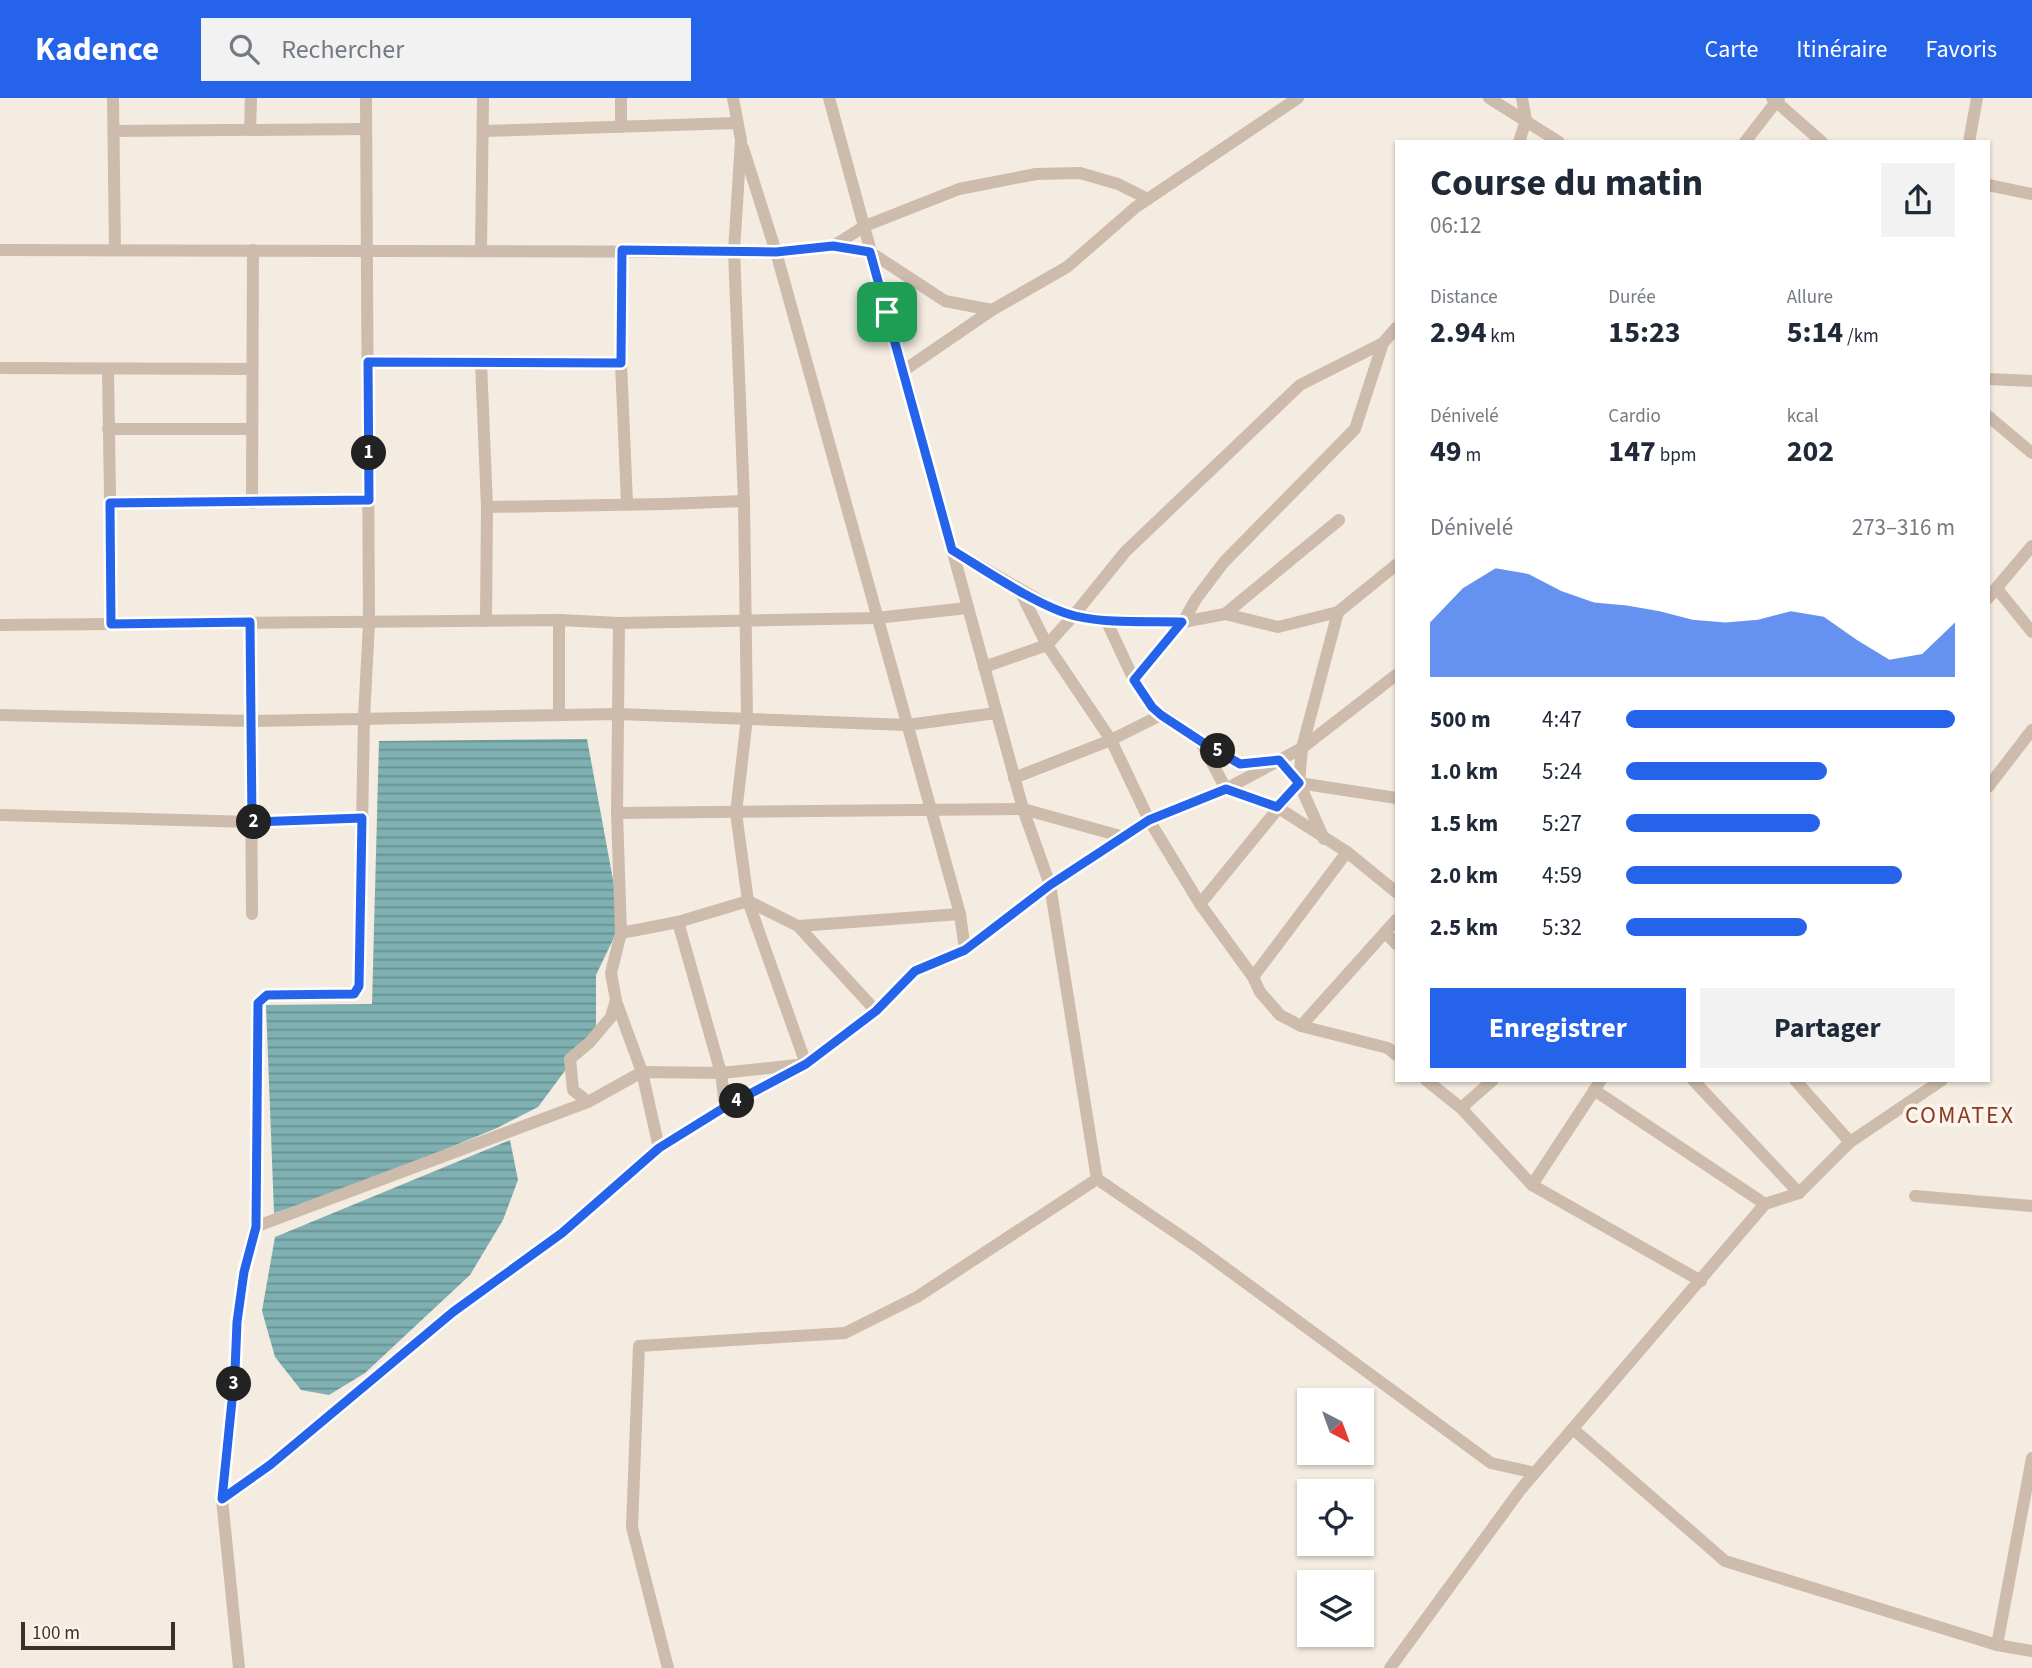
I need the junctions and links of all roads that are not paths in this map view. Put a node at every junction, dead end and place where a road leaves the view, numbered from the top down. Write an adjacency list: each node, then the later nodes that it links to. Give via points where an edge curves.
1 (113, 98): 18 (street)
2 (251, 98): 17 (street)
3 (366, 98): 16 (street)
4 (483, 98): 19 (street)
5 (621, 98): 15 (street)
6 (733, 98): 14 (street)
7 (829, 98): 29 (street)
8 (1297, 98): 28 (street)
9 (1489, 98): 13 (street)
10 (1522, 98): 13 (street)
11 (1976, 98): 24 (street)
12 (1776, 99): 22 (street); 23 (street)
13 (1525, 120): 20 (street); 21 (street)
14 (737, 123): 15 (street); 25 (street)
15 (621, 127): 19 (street)
16 (366, 129): 17 (street); 31 (street)
17 (250, 130): 18 (street)
18 (114, 131): 33 (street)
19 (483, 131): 35 (street)
20 (1520, 140)
21 (1556, 140)
22 (1746, 140)
23 (1820, 140)
24 (1969, 140)
25 (741, 141): 37 (street); 38 (street)
26 (1990, 185): 27 (street)
27 (2032, 194)
28 (1148, 199): 29 (street, via 1080,173 1036,174 959,189); 40 (street, via 1066,267)
29 (865, 226): 30 (street); 39 (street)
30 (833, 246): 38 (street); 39 (street)
31 (368, 249): 34 (street); 35 (street); 43 (street)
32 (0, 250): 33 (street)
33 (116, 250): 34 (street)
34 (253, 250): 48 (street)
35 (481, 250): 36 (street)
36 (622, 250): 37 (street); 45 (street)
37 (734, 251): 38 (street); 57 (street)
38 (776, 252): 72 (street)
39 (870, 252): 40 (street, via 945,302); 49 (street)
40 (992, 310): 49 (street)
41 (1395, 329): 42 (street)
42 (1383, 343): 71 (street, via 1300,385 1125,552); 78 (street, via 1355,429 1224,562)
43 (368, 362): 44 (street); 56 (street)
44 (481, 363): 45 (street); 61 (street)
45 (621, 363): 60 (street)
46 (0, 368): 47 (street)
47 (108, 369): 48 (street); 53 (street)
48 (253, 369): 54 (street)
49 (903, 371): 64 (street)
50 (1990, 379): 51 (street)
51 (2032, 381)
52 (1990, 418): 55 (street)
53 (108, 429): 54 (street); 59 (street)
54 (252, 429): 58 (street)
55 (2032, 453)
56 (369, 500): 58 (street); 79 (street)
57 (744, 500): 60 (street); 73 (street)
58 (252, 502): 59 (street)
59 (110, 503): 81 (street)
60 (626, 503): 61 (street)
61 (487, 507): 76 (street)
62 (1339, 520): 70 (street)
63 (2032, 546): 67 (street)
64 (952, 550): 66 (street); 68 (street)
65 (1395, 566): 69 (street)
66 (1019, 589): 71 (street); 84 (street)
67 (1993, 594): 83 (street)
68 (967, 608): 72 (street); 85 (street)
69 (1338, 612): 70 (street, via 1278,627); 100 (street)
70 (1226, 614): 78 (street)
71 (1074, 615): 75 (street); 84 (street)
72 (876, 618): 73 (street); 96 (street)
73 (746, 619): 80 (street); 94 (street)
74 (559, 620): 76 (street); 80 (street); 91 (street)
75 (1106, 620): 78 (street); 87 (street)
76 (486, 621): 79 (street)
77 (250, 622): 79 (street); 81 (street); 95 (street)
78 (1182, 622): 87 (street)
79 (369, 623): 93 (street)
80 (619, 623): 89 (street)
81 (111, 624): 82 (street)
82 (0, 625)
83 (2032, 632)
84 (1046, 645): 85 (street); 98 (street)
85 (984, 667): 88 (street)
86 (1395, 676): 100 (street)
87 (1134, 680): 92 (street)
88 (996, 713): 96 (street); 102 (street)
89 (618, 714): 91 (street); 94 (street); 110 (street)
90 (0, 715): 95 (street)
91 (559, 715): 93 (street)
92 (1161, 715): 98 (street); 99 (street)
93 (364, 718): 95 (street); 113 (street)
94 (747, 718): 96 (street); 111 (street)
95 (250, 721): 115 (street)
96 (907, 725): 109 (street)
97 (2032, 730): 104 (street)
98 (1111, 740): 102 (street); 114 (street)
99 (1202, 742): 101 (street, via 1240,764); 105 (street)
100 (1302, 748): 101 (street); 103 (street)
101 (1279, 760): 103 (street); 105 (street)
102 (1014, 778): 108 (street)
103 (1299, 783): 106 (street); 107 (street); 117 (street)
104 (1990, 784)
105 (1226, 789): 107 (street); 114 (street)
106 (1395, 798)
107 (1277, 807): 117 (street); 122 (street)
108 (1023, 810): 109 (street); 116 (street); 119 (street)
109 (931, 812): 111 (street); 124 (street)
110 (617, 813): 111 (street); 129 (street)
111 (736, 813): 121 (street)
112 (0, 815): 115 (street)
113 (362, 818): 115 (street); 157 (street, via 359,986 354,994 267,995 258,1003)
114 (1149, 820): 116 (street); 122 (street)
115 (252, 822): 123 (street)
116 (1124, 837): 119 (street)
117 (1324, 839): 118 (street)
118 (1347, 852): 120 (street); 132 (street)
119 (1050, 885): 131 (street); 151 (street)
120 (1395, 891)
121 (748, 901): 126 (street); 127 (street); 137 (street)
122 (1200, 904): 132 (street)
123 (252, 914)
124 (960, 914): 127 (street); 131 (street)
125 (1395, 921): 128 (street)
126 (678, 922): 129 (street); 139 (street)
127 (798, 926): 134 (street)
128 (1385, 932): 130 (street); 135 (street)
129 (621, 933): 133 (street, via 611,973)
130 (1395, 943)
131 (965, 950): 134 (street, via 915,971)
132 (1253, 977): 135 (street, via 1280,1015)
133 (616, 1000): 138 (street); 146 (street, via 611,1017 570,1059 573,1090)
134 (876, 1011): 137 (street)
135 (1301, 1026): 136 (street)
136 (1394, 1047)
137 (806, 1064): 139 (street); 147 (street)
138 (642, 1072): 139 (street); 146 (street); 150 (street)
139 (721, 1073): 147 (street)
140 (1428, 1082): 148 (street)
141 (1491, 1082): 148 (street)
142 (1695, 1082): 153 (street)
143 (1797, 1082): 149 (street)
144 (1939, 1082): 149 (street)
145 (1597, 1085): 152 (street); 155 (street)
146 (588, 1102): 157 (street)
147 (725, 1107): 150 (street)
148 (1461, 1108): 152 (street)
149 (1850, 1142): 153 (street)
150 (659, 1148): 162 (street, via 562,1233 453,1312 270,1465)
151 (1097, 1179): 161 (street, via 1491,1463); 166 (street, via 917,1297 845,1332 639,1346 632,1527)
152 (1532, 1185): 158 (street)
153 (1799, 1193): 155 (street)
154 (1915, 1196): 156 (street)
155 (1765, 1204): 158 (street)
156 (2032, 1206)
157 (256, 1227): 162 (street, via 237,1322)
158 (1701, 1281): 159 (street)
159 (1573, 1429): 161 (street); 163 (street, via 1726,1561)
160 (2032, 1458): 163 (street)
161 (1535, 1473): 167 (street)
162 (222, 1499): 165 (street)
163 (1997, 1645): 164 (street)
164 (2032, 1651)
165 (239, 1668)
166 (668, 1668)
167 (1390, 1668)

